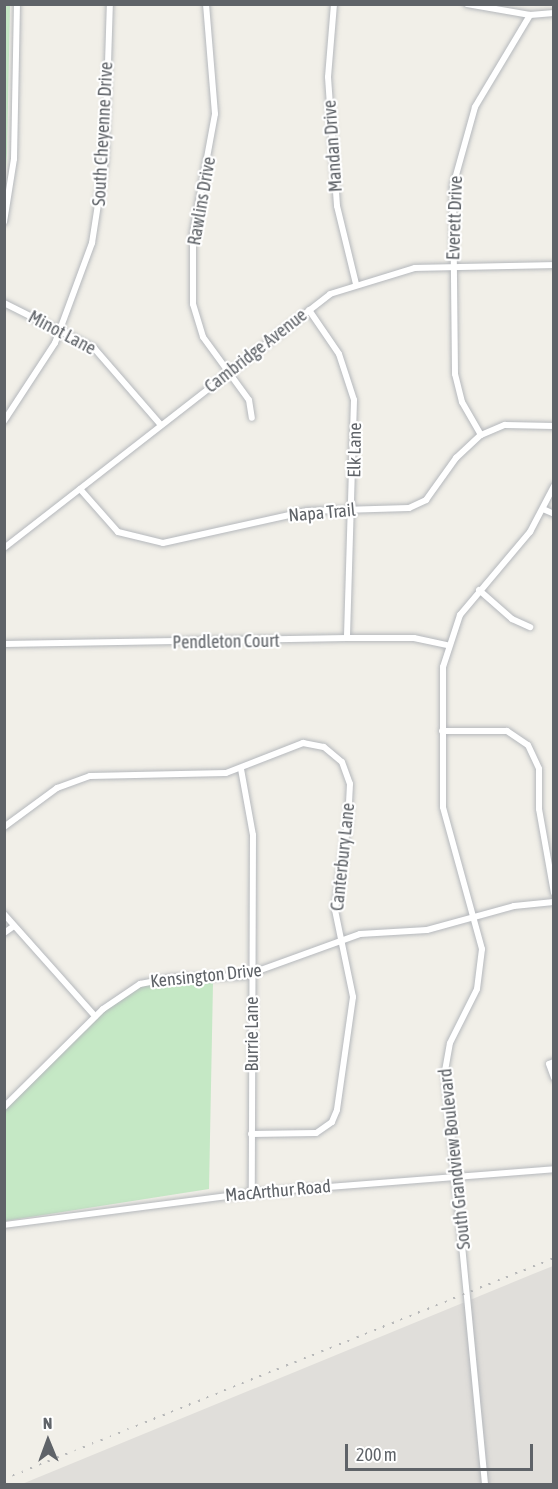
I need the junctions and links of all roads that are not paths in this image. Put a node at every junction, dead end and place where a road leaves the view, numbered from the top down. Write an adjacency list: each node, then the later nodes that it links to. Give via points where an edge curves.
1 (17, 4): 8 (street, via 14,159)
2 (110, 4): 14 (street, South Cheyenne Drive, via 100,201 86,265)
3 (206, 4): 15 (street, Rawlins Drive, via 214,124 193,234 192,289 200,330)
4 (334, 4): 11 (street, Mandan Drive, via 328,77 337,206)
5 (467, 4): 7 (street)
6 (554, 13): 7 (street)
7 (530, 15): 9 (street, Everett Drive, via 487,83 465,133 453,186)
8 (4, 222)
9 (453, 266): 10 (street, Cambridge Avenue); 11 (street, Cambridge Avenue, via 415,268); 20 (street, Everett Drive, via 456,382)
10 (554, 266)
11 (356, 284): 13 (street, Cambridge Avenue)
12 (4, 303): 14 (street, Minot Lane)
13 (309, 310): 15 (street, Cambridge Avenue); 23 (street, Elk Lane, via 339,354 351,386 356,427)
14 (61, 329): 17 (street, South Cheyenne Drive); 18 (street, Minot Lane, via 105,357)
15 (228, 374): 16 (street, Rawlins Drive, via 249,400); 18 (street, Cambridge Avenue)
16 (252, 418)
17 (4, 421)
18 (161, 425): 22 (street, Cambridge Avenue)
19 (554, 426): 20 (street, Napa Trail, via 505,425)
20 (481, 435): 23 (street, Napa Trail, via 417,505)
21 (554, 486): 24 (street, South Grandview Boulevard)
22 (80, 489): 23 (street, Napa Trail, via 111,527 132,539 155,543 307,511); 26 (street, Cambridge Avenue)
23 (354, 509): 29 (street, Elk Lane)
24 (543, 509): 25 (street); 27 (street, South Grandview Boulevard, via 519,547)
25 (554, 514)
26 (4, 549)
27 (479, 590): 28 (street, via 512,619); 31 (street, South Grandview Boulevard, via 460,615)
28 (530, 627)
29 (347, 638): 30 (street, Pendleton Court); 31 (street, Pendleton Court, via 414,638)
30 (4, 644)
31 (447, 645): 32 (street, South Grandview Boulevard)
32 (442, 730): 35 (street, via 507,731 528,745 539,769 539,809); 38 (street, South Grandview Boulevard, via 446,826)
33 (241, 769): 34 (street, Canterbury Lane, via 190,775 90,776 57,788); 41 (street, Canterbury Lane, via 309,743 333,752 345,767 348,822 335,901); 42 (street, Burrie Lane, via 253,835)
34 (4, 827)
35 (554, 893)
36 (554, 902): 38 (street, Kensington Drive, via 514,906)
37 (4, 914): 39 (street)
38 (474, 917): 41 (street, Kensington Drive, via 427,930 370,932); 49 (street, South Grandview Boulevard, via 482,949 481,975 445,1062)
39 (14, 926): 40 (street); 43 (street)
40 (4, 933)
41 (341, 940): 42 (street, Kensington Drive); 47 (street, Canterbury Lane, via 353,1012 336,1115 316,1133)
42 (252, 974): 43 (street, Kensington Drive, via 150,981 125,990); 47 (street, Burrie Lane)
43 (95, 1016): 46 (street, Kensington Drive)
44 (551, 1063): 45 (street)
45 (554, 1078)
46 (4, 1107)
47 (251, 1134): 50 (street, Burrie Lane)
48 (554, 1169): 49 (street, MacArthur Road)
49 (459, 1177): 50 (street, MacArthur Road); 52 (street, South Grandview Boulevard)
50 (252, 1193): 51 (street, MacArthur Road)
51 (4, 1225)
52 (485, 1485)

